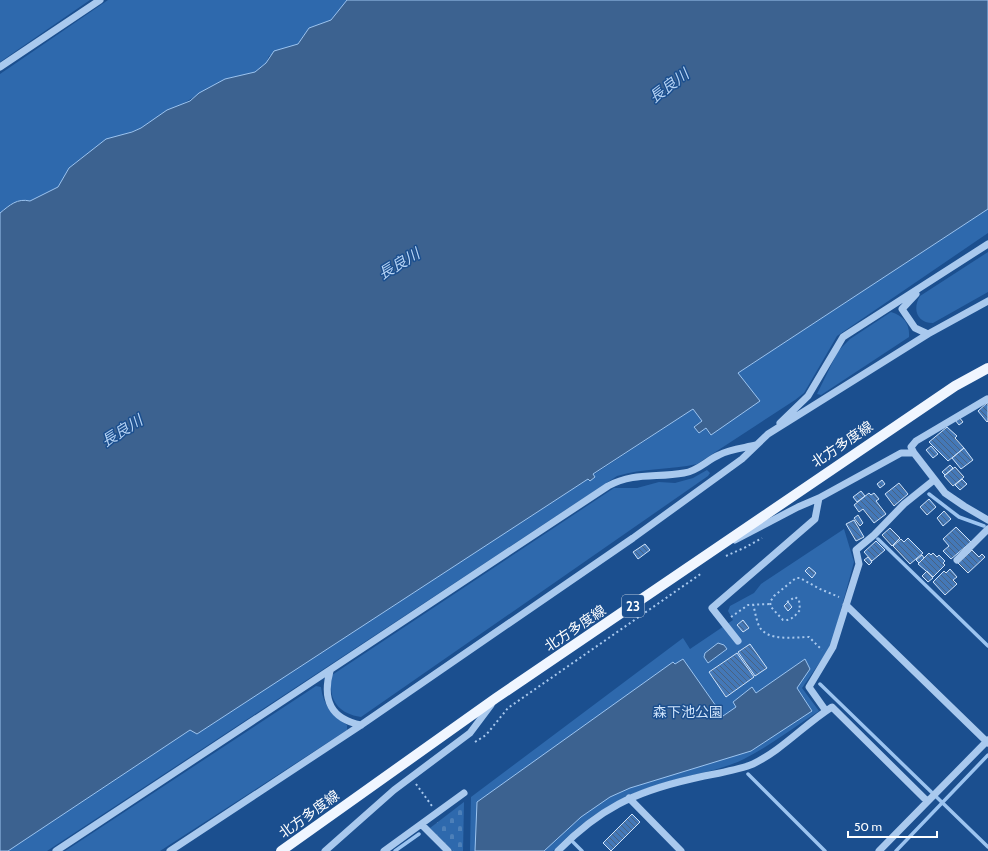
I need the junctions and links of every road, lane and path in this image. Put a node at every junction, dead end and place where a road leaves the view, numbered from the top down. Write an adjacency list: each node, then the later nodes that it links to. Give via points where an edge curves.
1 (100, 0): 2 (street)
2 (0, 67)
3 (988, 244): 4 (street)
4 (923, 287): 6 (street, via 902,309 915,328); 9 (street, via 842,337 808,396)
5 (988, 301): 6 (street)
6 (928, 334): 9 (street)
7 (988, 368): 17 (main road, 北方多度線 / 23, via 955,386)
8 (987, 399): 11 (street, via 916,441 912,447)
9 (768, 434): 10 (street)
10 (756, 445): 28 (street, via 720,454 701,467 685,473 635,476 619,480); 31 (street, via 742,459 639,533)
11 (914, 453): 12 (street); 13 (street, via 901,453)
12 (934, 480): 14 (street, via 945,493); 22 (street, via 904,504 856,550 859,564)
13 (819, 498): 17 (street); 25 (street, via 815,519 712,608)
14 (988, 520)
15 (988, 529): 19 (street)
16 (766, 536): 18 (path, via 746,548)
17 (708, 553): 29 (main road, 北方多度線 / 23)
18 (723, 557)
19 (957, 560)
20 (704, 571): 33 (path, via 508,708 486,735)
21 (787, 602): 24 (path, via 795,597 800,604 800,610 788,620 778,616)
22 (847, 603): 24 (path, via 796,578 774,596); 27 (street); 32 (street)
23 (753, 604): 24 (path); 25 (path); 27 (path, via 764,632 781,638 809,637)
24 (771, 604)
25 (723, 622): 26 (street)
26 (738, 641)
27 (828, 655): 30 (street, via 809,686)
28 (330, 671): 31 (street, via 326,693 332,707 350,723); 40 (street)
29 (496, 698): 42 (main road, 北方多度線 / 23); 43 (street, via 470,733 394,790)
30 (826, 711): 36 (street, via 752,764 684,780); 37 (street, via 832,707)
31 (361, 725): 41 (street)
32 (988, 742): 37 (street)
33 (473, 744)
34 (421, 779): 38 (path, via 415,783)
35 (464, 793): 38 (street)
36 (629, 798): 46 (street, via 595,817); 47 (street)
37 (928, 800): 48 (street)
38 (437, 813): 39 (street)
39 (422, 825): 44 (street); 45 (street)
40 (56, 851)
41 (170, 851)
42 (281, 851)
43 (325, 851)
44 (384, 851)
45 (448, 851)
46 (558, 851)
47 (681, 851)
48 (879, 851)

